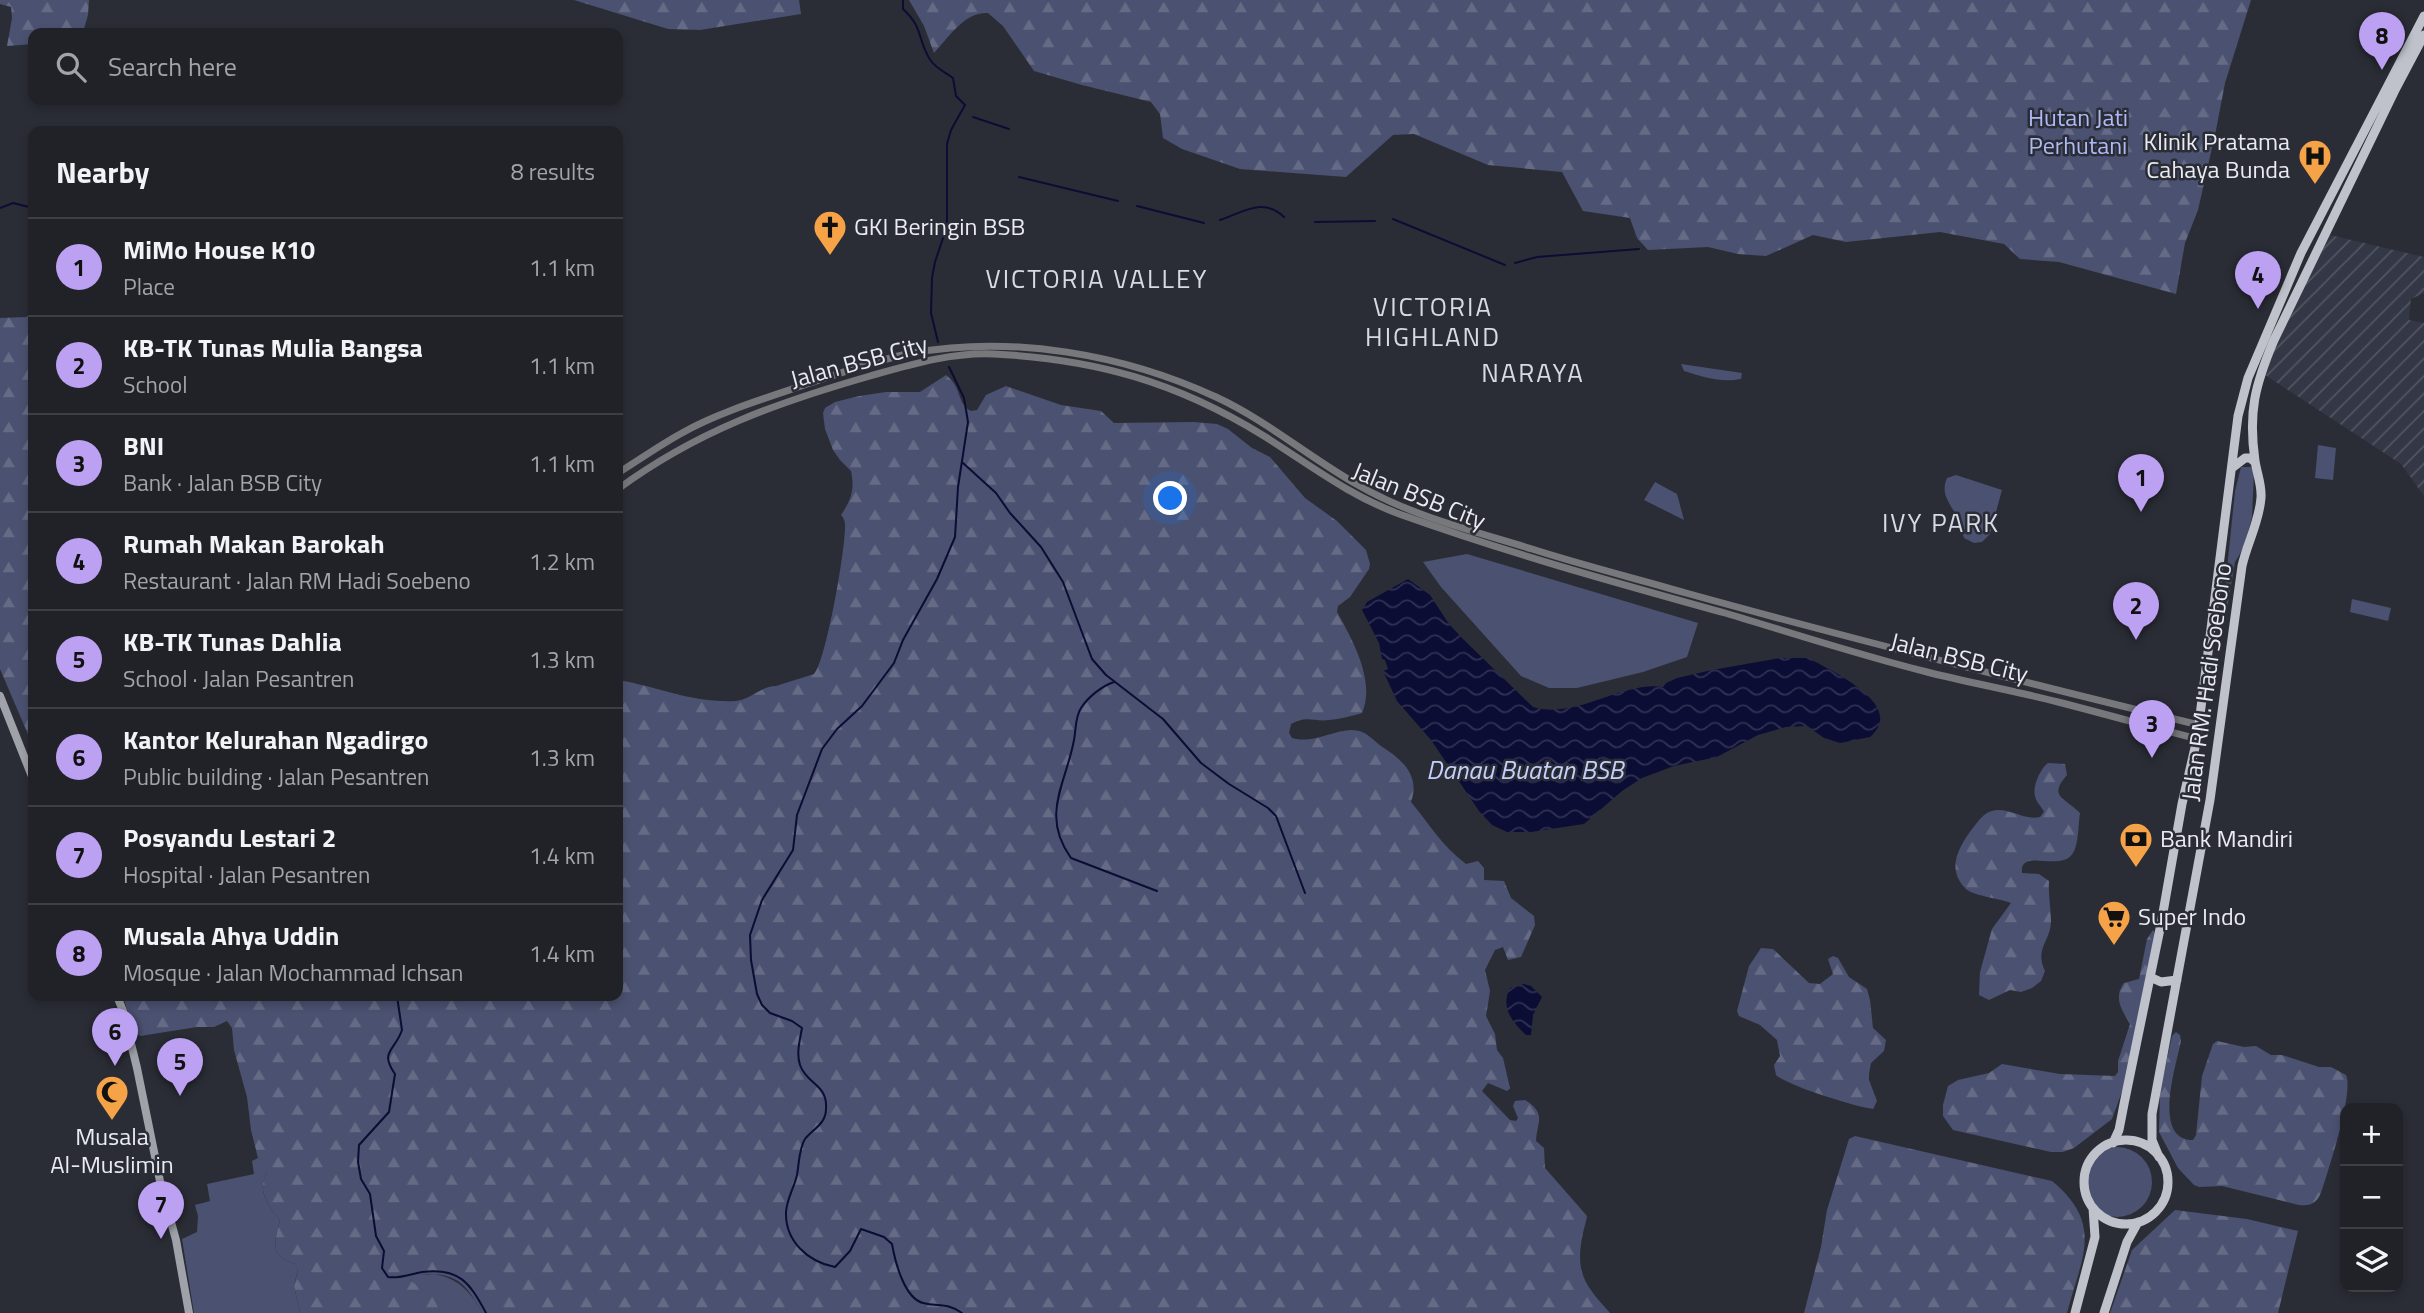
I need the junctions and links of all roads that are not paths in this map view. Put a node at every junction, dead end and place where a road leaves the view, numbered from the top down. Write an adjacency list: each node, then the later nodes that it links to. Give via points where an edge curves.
1 (2424, 16): 3 (main road)
2 (2424, 35): 4 (main road)
3 (2298, 258): 4 (main road); 5 (main road)
4 (2311, 261): 5 (main road)
5 (2269, 337): 6 (main road, Jalan RM. Hadi Soebono, via 2253,396); 7 (main road, Jalan RM. Hadi Soebono, via 2248,378)
6 (2255, 462): 7 (main road, via 2245,458); 15 (main road, Jalan RM. Hadi Soebono, via 2261,501 2242,566 2210,800)
7 (2231, 469): 11 (main road, Jalan RM. Hadi Soebono)
8 (623, 470): 11 (street, Jalan BSB City, via 685,431 871,363 966,346 1079,355 1136,367 1219,398 1359,486 1426,515 1532,550 1928,659)
9 (623, 485): 12 (street, Jalan BSB City, via 654,462 719,428 797,397 916,363 978,354 1078,362 1175,390 1262,435 1348,491 1448,531 1925,671)
10 (0, 696): 13 (main road)
11 (2199, 725): 12 (main road, Jalan RM. Hadi Soebono)
12 (2197, 739): 14 (main road, Jalan RM. Hadi Soebono)
13 (28, 766)
14 (2150, 977): 15 (main road, via 2167,983); 17 (main road, Jalan RM. Hadi Soebono)
15 (2177, 980): 18 (main road, Jalan RM. Hadi Soebono, via 2152,1114 2152,1140)
16 (119, 1001): 21 (main road)
17 (2113, 1143): 18 (main road, via 2138,1142); 19 (main road, via 2092,1157 2086,1168 2085,1191)
18 (2159, 1157): 20 (main road, Jalan RM. Hadi Soebono, via 2168,1178 2167,1190 2161,1206)
19 (2093, 1208): 20 (main road, via 2113,1222); 22 (main road, via 2095,1237)
20 (2138, 1222): 23 (main road, Jalan RM. Hadi Soebono)
21 (189, 1313)
22 (2075, 1313)
23 (2104, 1313)

